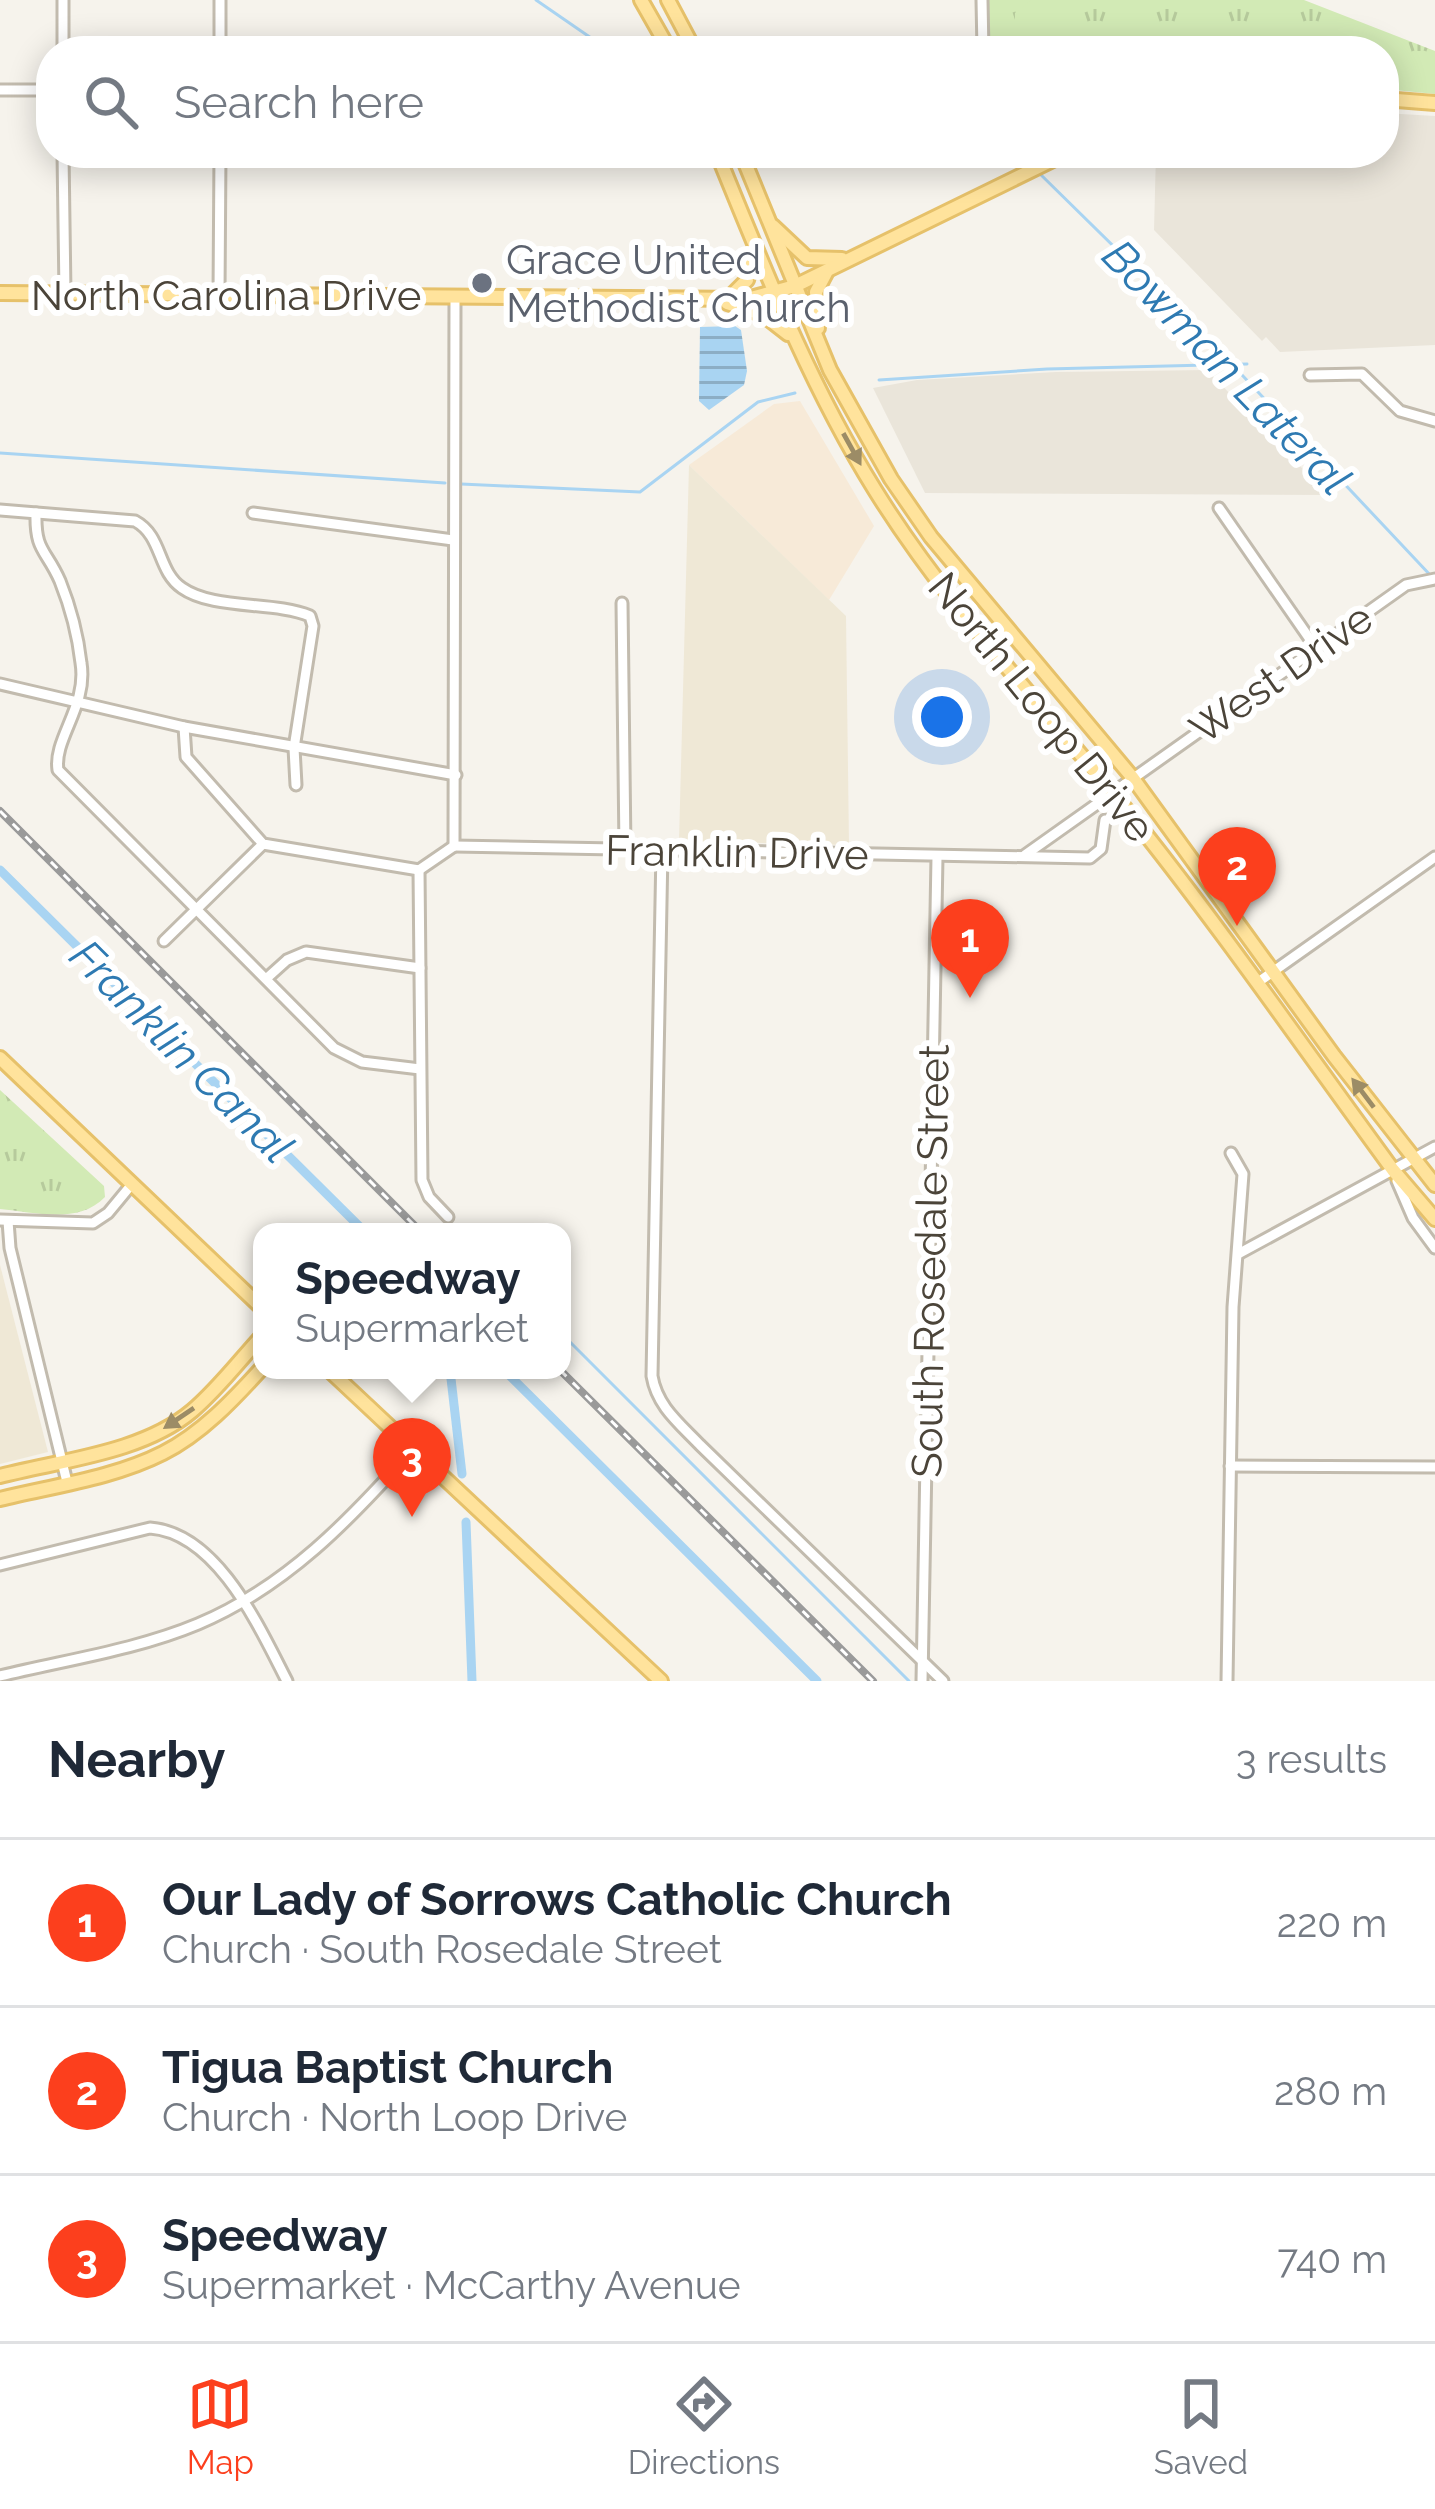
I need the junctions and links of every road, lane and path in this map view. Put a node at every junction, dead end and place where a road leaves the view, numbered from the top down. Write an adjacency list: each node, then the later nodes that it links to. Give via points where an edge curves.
1 (63, 0): 6 (street)
2 (220, 0): 7 (street)
3 (641, 0): 8 (main road)
4 (669, 0): 9 (main road)
5 (982, 0): 10 (street)
6 (63, 36)
7 (220, 36)
8 (661, 36)
9 (687, 36)
10 (983, 36)
11 (0, 89): 12 (street)
12 (36, 90)
13 (1399, 101): 14 (main road)
14 (1435, 103)
15 (63, 168): 26 (street)
16 (220, 168): 28 (street)
17 (723, 168): 21 (main road, North Loop Drive)
18 (747, 168): 20 (main road, North Loop Drive)
19 (1031, 168): 22 (main road, North Carolina Drive)
20 (769, 221): 22 (main road, via 807,258); 24 (main road, North Loop Drive)
21 (755, 247): 27 (main road, North Loop Drive); 30 (main road, via 747,280)
22 (849, 258): 23 (main road, North Carolina Drive)
23 (830, 268): 24 (main road, North Carolina Drive); 32 (main road, via 816,292)
24 (794, 286): 27 (main road, North Carolina Drive); 32 (main road, North Loop Drive)
25 (0, 293): 26 (main road, North Carolina Drive)
26 (65, 293): 28 (main road, North Carolina Drive)
27 (774, 293): 30 (main road, North Carolina Drive); 31 (main road, North Loop Drive)
28 (219, 294): 29 (main road, North Carolina Drive)
29 (455, 296): 30 (main road, North Carolina Drive); 41 (street)
30 (720, 300): 31 (main road, via 762,314)
31 (798, 346): 36 (main road, North Loop Drive, one-way to 36)
32 (820, 347): 35 (main road, North Loop Drive)
33 (1310, 375): 34 (street, via 1363,374 1400,411)
34 (1435, 421)
35 (891, 479): 36 (main road); 50 (main road, North Loop Drive)
36 (874, 488): 52 (main road, North Loop Drive, via 949,595)
37 (1219, 508): 44 (street)
38 (0, 510): 39 (street)
39 (36, 513): 46 (street, via 37,545 62,587 76,641); 48 (street, via 135,520 184,590 310,616)
40 (253, 513): 41 (street)
41 (453, 540): 49 (street)
42 (1431, 579): 44 (street, West Drive, via 1406,585)
43 (622, 603): 56 (street)
44 (1316, 648): 50 (street, West Drive)
45 (0, 684): 46 (street)
46 (80, 702): 47 (street); 62 (street, via 58,770)
47 (184, 727): 48 (street); 54 (street, via 186,758)
48 (295, 748): 49 (street); 51 (street)
49 (456, 775): 55 (street)
50 (1132, 777): 52 (street); 65 (main road, North Loop Drive)
51 (296, 785)
52 (1112, 792): 59 (street); 67 (main road, North Loop Drive)
53 (1105, 820): 59 (street, Franklin Drive, via 1094,856)
54 (263, 844): 61 (street); 62 (street)
55 (454, 846): 56 (street, Franklin Drive); 61 (street)
56 (625, 849): 57 (street, Franklin Drive)
57 (662, 850): 58 (street, Franklin Drive); 94 (street, via 654,1386 668,1412)
58 (937, 857): 59 (street, Franklin Drive); 94 (street, South Rosedale Street)
59 (1020, 857)
60 (1435, 857): 65 (street)
61 (419, 870): 64 (street)
62 (195, 909): 63 (street); 66 (street)
63 (164, 940)
64 (419, 968): 66 (street, via 306,952); 69 (street)
65 (1274, 970): 67 (street); 72 (main road, North Loop Drive, one-way to 65)
66 (267, 978): 69 (street, via 340,1053)
67 (1256, 982): 73 (main road, North Loop Drive)
68 (0, 1058): 74 (main road)
69 (420, 1069): 76 (street, via 422,1180)
70 (1435, 1147): 72 (street)
71 (1231, 1153): 80 (street, via 1243,1171)
72 (1415, 1159): 73 (street); 75 (main road, North Loop Drive)
73 (1393, 1170): 77 (main road, North Loop Drive); 79 (street); 80 (street)
74 (132, 1184): 78 (street, via 93,1223); 81 (main road)
75 (1435, 1185)
76 (448, 1217)
77 (1435, 1219)
78 (4, 1220): 86 (street)
79 (1435, 1248)
80 (1238, 1254): 87 (street)
81 (253, 1299)
82 (253, 1345): 86 (main road, one-way to 86, via 178,1420)
83 (253, 1377): 90 (main road, via 175,1447)
84 (338, 1379): 85 (main road)
85 (412, 1450): 93 (street, via 306,1558); 97 (main road)
86 (62, 1460): 89 (main road); 90 (street)
87 (1230, 1466): 88 (street); 100 (street)
88 (1435, 1467)
89 (0, 1476)
90 (67, 1482): 91 (main road)
91 (0, 1499)
92 (0, 1565): 93 (street, via 159,1528 189,1543)
93 (244, 1600): 95 (street, via 179,1631); 96 (street)
94 (924, 1666): 98 (street, South Rosedale Street); 99 (street)
95 (0, 1676)
96 (287, 1681)
97 (661, 1681)
98 (922, 1681)
99 (943, 1681)
100 (1227, 1681)

